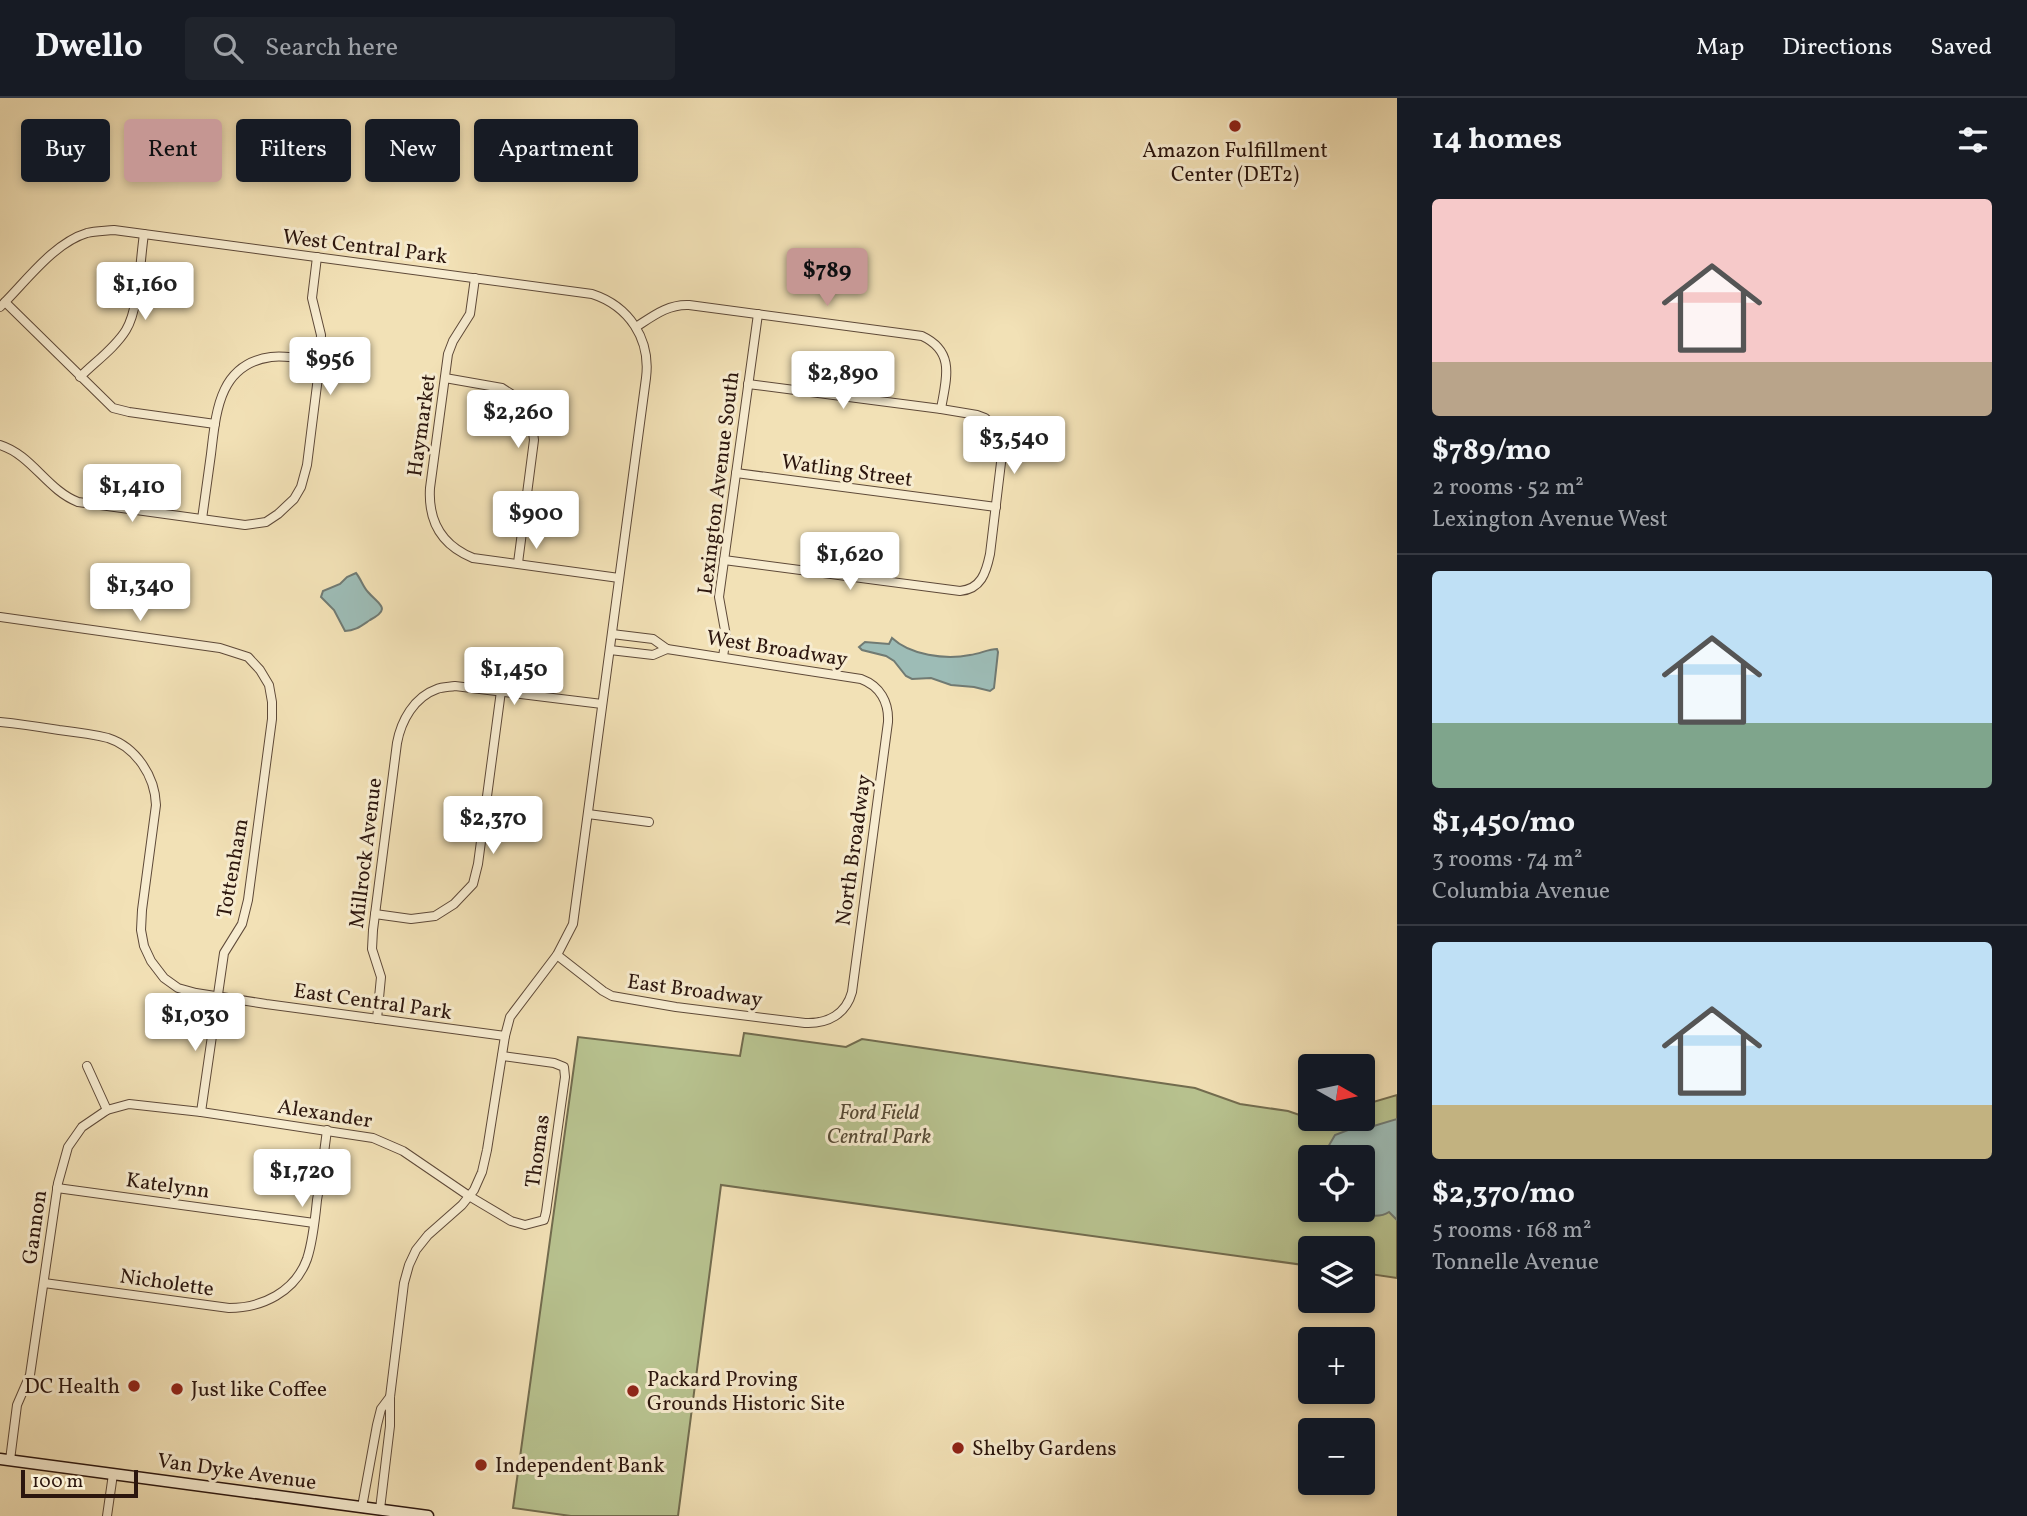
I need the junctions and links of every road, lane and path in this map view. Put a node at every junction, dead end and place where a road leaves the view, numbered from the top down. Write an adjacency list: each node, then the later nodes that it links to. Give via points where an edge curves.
1 (144, 234): 2 (street, West Central Park); 4 (street, West Central Park, via 104,231 68,241); 8 (street, via 129,325)
2 (317, 257): 3 (street, West Central Park); 7 (street, via 312,298 321,335)
3 (475, 278): 6 (street, West Central Park, via 592,294 620,308); 9 (street, Haymarket, via 470,314 450,347)
4 (3, 305): 8 (street)
5 (758, 314): 6 (street, via 678,304); 10 (street, Lexington Avenue South); 11 (street, via 922,336 934,342 947,371)
6 (636, 327): 19 (street, West Central Park, via 647,370)
7 (320, 361): 12 (street, via 276,357 247,365 228,382); 16 (street, via 307,465 294,499 266,522 245,525)
8 (80, 377): 12 (street, via 113,408)
9 (445, 378): 18 (street, Haymarket, via 429,503 433,520 453,548 473,558); 18 (street, via 502,388 516,397 531,418 534,440)
10 (748, 384): 11 (street); 14 (street, Lexington Avenue South)
11 (941, 410): 15 (street, via 985,418 1000,434 1003,452)
12 (215, 424): 16 (street)
13 (0, 445): 16 (street, via 22,456 56,489 78,502)
14 (736, 473): 15 (street, Watling Street); 17 (street, Lexington Avenue South)
15 (996, 507): 17 (street, via 984,577 973,588 954,592)
16 (202, 519)
17 (724, 560): 26 (street, Lexington Avenue South, via 719,597 726,636)
18 (518, 563): 19 (street)
19 (619, 578): 21 (street, West Central Park)
20 (0, 618): 35 (street, Tottenham, via 220,648 248,657 269,685 272,719 245,918 224,953)
21 (612, 634): 22 (street, West Broadway); 24 (street, West Central Park)
22 (634, 637): 23 (street, West Broadway, via 653,639); 25 (street)
23 (667, 649): 25 (street, West Broadway, via 653,655); 26 (street, West Broadway)
24 (610, 650): 25 (street, West Broadway); 29 (street, West Central Park)
25 (632, 653)
26 (723, 657): 28 (street, West Broadway, via 861,679)
27 (501, 691): 29 (street); 33 (street, via 473,884 454,905 435,916 411,919); 33 (street, Millrock Avenue, via 455,686 437,689 408,713 398,734)
28 (879, 691): 36 (street, North Broadway, via 888,710 886,741 852,992)
29 (602, 704): 31 (street, West Central Park)
30 (0, 722): 35 (street, East Central Park, via 106,738 130,751 146,770 156,805 141,920 144,946 156,970 178,988)
31 (588, 814): 32 (street); 34 (street, West Central Park, via 573,924)
32 (649, 822)
33 (375, 914): 37 (street, Millrock Avenue, via 372,949 382,984)
34 (556, 955): 36 (street, East Broadway, via 619,998 810,1023); 38 (street, West Central Park, via 514,1010)
35 (218, 997): 37 (street, East Central Park); 42 (street, Tottenham)
36 (840, 1013)
37 (377, 1019): 38 (street, East Central Park)
38 (505, 1036): 39 (street, West Central Park)
39 (502, 1056): 45 (street, West Central Park, via 482,1172); 45 (street, Thomas, via 564,1067 544,1220 525,1225 511,1222)
40 (87, 1066): 41 (street)
41 (107, 1110): 42 (street, Gannon, via 129,1104); 44 (street, Gannon, via 82,1127 68,1147)
42 (201, 1112): 43 (street, Alexander)
43 (327, 1130): 45 (street, Alexander, via 385,1141); 46 (street)
44 (57, 1188): 46 (street, Katelynn); 47 (street, Gannon)
45 (469, 1196): 48 (street, via 428,1235 409,1265)
46 (314, 1223): 47 (street, Nicholette, via 306,1262 296,1278 283,1292 257,1305 229,1308)
47 (44, 1283): 49 (street, Gannon, via 30,1376 17,1405)
48 (390, 1397): 51 (street, via 381,1409); 52 (street)
49 (5, 1459): 50 (main road, Van Dyke Avenue)
50 (113, 1474): 51 (main road, Van Dyke Avenue); 53 (street)
51 (362, 1507): 52 (main road, Van Dyke Avenue)
52 (380, 1509): 54 (main road, Van Dyke Avenue)
53 (107, 1516)
54 (428, 1516)

